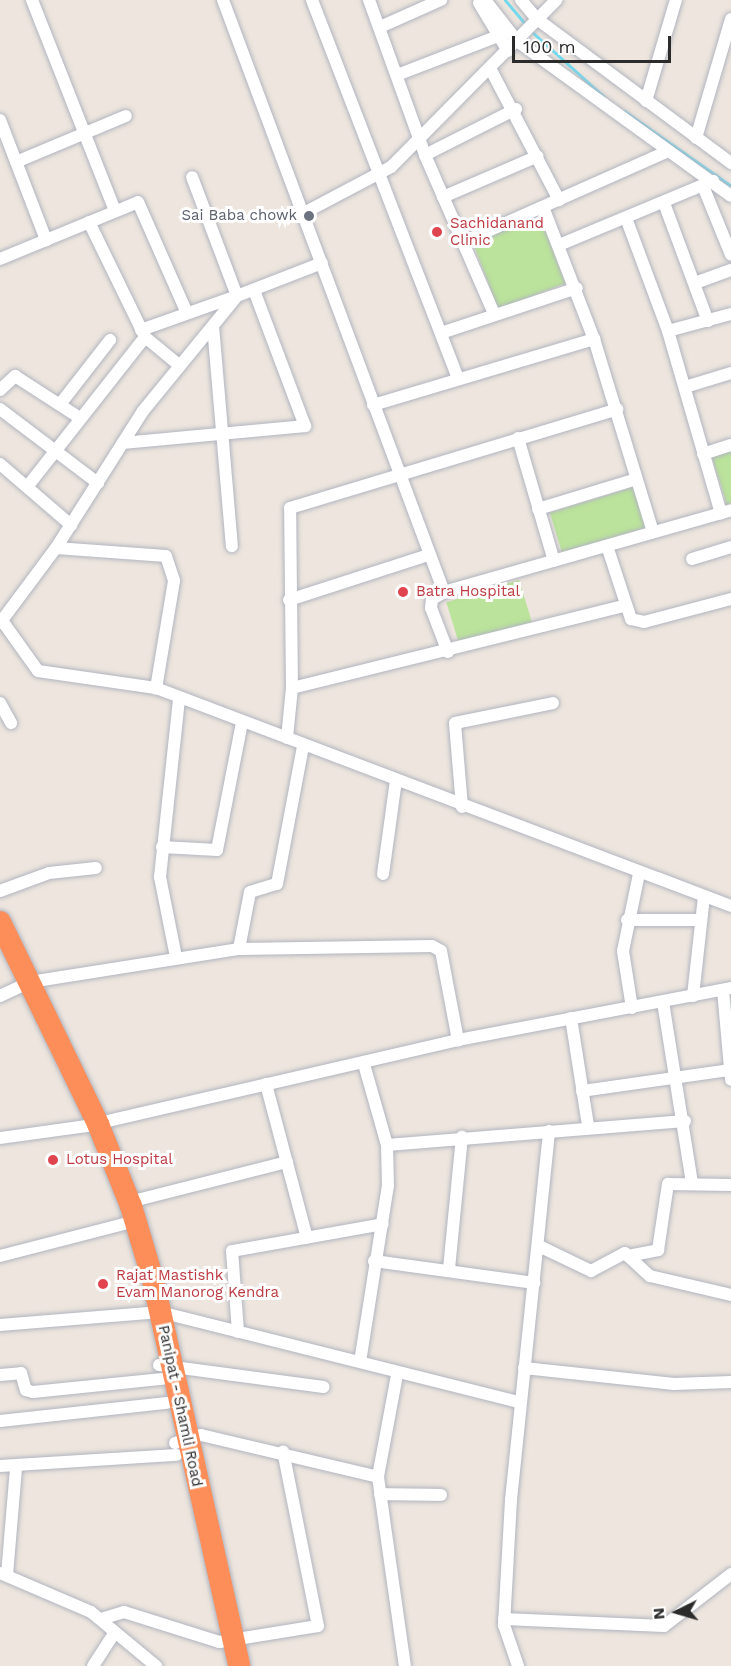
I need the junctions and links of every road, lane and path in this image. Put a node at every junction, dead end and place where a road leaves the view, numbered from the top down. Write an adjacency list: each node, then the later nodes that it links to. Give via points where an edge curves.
1 (32, 0): 23 (street)
2 (224, 0): 40 (street)
3 (312, 0): 32 (street)
4 (369, 0): 13 (street)
5 (441, 0): 13 (street)
6 (477, 0): 14 (street)
7 (485, 0): 15 (street)
8 (521, 0): 12 (street)
9 (556, 0): 12 (street)
10 (675, 0): 19 (street)
11 (731, 19): 25 (street)
12 (535, 21): 15 (street); 19 (street)
13 (380, 27): 18 (street)
14 (498, 36): 16 (street); 18 (street)
15 (518, 39): 16 (street); 26 (street)
16 (508, 51): 17 (street)
17 (491, 70): 20 (street); 24 (street)
18 (397, 75): 24 (street)
19 (646, 101): 25 (street)
20 (516, 109): 27 (street); 28 (street)
21 (126, 116): 23 (street)
22 (0, 120): 29 (street)
23 (84, 133): 29 (street); 39 (street)
24 (419, 137): 27 (street); 32 (street)
25 (696, 138): 30 (street)
26 (668, 151): 33 (street); 36 (street)
27 (425, 155): 35 (street)
28 (538, 156): 35 (street); 36 (street)
29 (16, 162): 43 (street)
30 (731, 163)
31 (192, 177): 53 (street)
32 (377, 177): 40 (street); 60 (street)
33 (708, 184): 34 (street); 37 (street); 46 (street)
34 (731, 196)
35 (443, 197): 44 (street)
36 (559, 200): 38 (street)
37 (664, 203): 41 (street); 50 (street)
38 (543, 207): 44 (street); 45 (street)
39 (115, 211): 42 (street); 54 (street, via 139,203)
40 (303, 213): 48 (street)
41 (626, 218): 45 (street); 59 (street)
42 (89, 222): 43 (street); 61 (street)
43 (46, 240): 47 (street)
44 (463, 242): 55 (street)
45 (559, 245): 51 (street)
46 (731, 255)
47 (0, 259)
48 (322, 263): 52 (street); 70 (street)
49 (731, 270): 50 (street)
50 (695, 283): 57 (street)
51 (577, 288): 55 (street); 62 (street)
52 (254, 290): 53 (street); 74 (street, via 306,425)
53 (237, 296): 54 (street); 58 (street)
54 (188, 313): 61 (street)
55 (494, 314): 60 (street)
56 (731, 314): 57 (street)
57 (708, 321): 59 (street)
58 (213, 326): 64 (street); 74 (street)
59 (668, 331): 67 (street)
60 (441, 333): 66 (street)
61 (143, 334): 64 (street); 73 (street)
62 (594, 339): 66 (street); 72 (street)
63 (110, 340): 69 (street)
64 (180, 366): 76 (street)
65 (731, 373): 67 (street)
66 (458, 379): 70 (street)
67 (685, 387): 79 (street)
68 (0, 390): 69 (street, via 15,376)
69 (61, 403): 73 (street)
70 (374, 405): 81 (street)
71 (0, 409): 78 (street)
72 (617, 409): 75 (street); 82 (street)
73 (80, 418): 78 (street)
74 (225, 437): 76 (street); 89 (street)
75 (518, 438): 81 (street); 85 (street)
76 (123, 442): 83 (street)
77 (731, 445): 79 (street)
78 (59, 452): 83 (street); 84 (street)
79 (703, 454): 86 (street)
80 (0, 464): 84 (street)
81 (398, 473): 93 (street); 98 (street, via 290,508)
82 (637, 479): 85 (street); 88 (street)
83 (98, 483): 87 (street)
84 (27, 487): 87 (street)
85 (538, 509): 95 (street)
86 (726, 512): 88 (street)
87 (71, 525): 92 (street)
88 (653, 532): 90 (street)
89 (232, 546)
90 (607, 546): 95 (street); 99 (street)
91 (731, 547): 94 (street)
92 (56, 548): 100 (street); 102 (street, via 166,556 174,581)
93 (428, 555): 96 (street); 98 (street)
94 (692, 559)
95 (554, 561): 96 (street)
96 (444, 592): 101 (street, via 432,599 432,608)
97 (731, 599): 99 (street, via 644,622 631,619)
98 (289, 600): 103 (street)
99 (624, 606): 101 (street)
100 (2, 622): 102 (street, via 38,671)
101 (448, 652): 103 (street, via 418,655)
102 (156, 687): 104 (street)
103 (292, 688): 109 (street)
104 (179, 698): 108 (street); 113 (street)
105 (0, 703): 107 (street)
106 (553, 703): 112 (street, via 455,723)
107 (11, 723)
108 (242, 723): 109 (street); 113 (street, via 217,850)
109 (287, 738): 110 (street)
110 (303, 746): 111 (street); 123 (street, via 277,884 250,892)
111 (396, 780): 112 (street); 115 (street)
112 (462, 807): 116 (street)
113 (162, 847): 125 (street, via 161,894)
114 (96, 868): 117 (street, via 49,873)
115 (383, 874)
116 (639, 874): 118 (street); 120 (street)
117 (0, 891)
118 (704, 897): 119 (street); 121 (street)
119 (731, 906)
120 (627, 920): 121 (street); 130 (street, via 623,951)
121 (698, 921): 128 (street)
122 (0, 922): 127 (highway, Panipat - Shamli Road)
123 (238, 949): 125 (street); 132 (street, via 436,947 441,951)
124 (0, 952): 127 (highway, Panipat - Shamli Road)
125 (176, 957): 127 (street)
126 (727, 989): 128 (street); 134 (street)
127 (16, 990): 139 (highway, Panipat - Shamli Road)
128 (693, 996): 129 (street)
129 (663, 1002): 130 (street); 135 (street)
130 (633, 1008): 131 (street)
131 (571, 1018): 132 (street); 137 (street)
132 (458, 1040): 133 (street)
133 (364, 1064): 136 (street); 144 (street)
134 (731, 1075): 135 (street)
135 (677, 1080): 137 (street); 138 (street)
136 (266, 1084): 139 (street); 145 (street)
137 (582, 1091): 140 (street)
138 (685, 1120): 140 (street); 146 (street)
139 (92, 1125): 143 (street); 148 (highway, Panipat - Shamli Road)
140 (588, 1125): 141 (street)
141 (549, 1131): 142 (street); 151 (street)
142 (462, 1137): 144 (street); 155 (street)
143 (0, 1138)
144 (387, 1145): 149 (street)
145 (287, 1162): 148 (street); 150 (street)
146 (692, 1183): 147 (street); 153 (street, via 668,1184 664,1189 658,1250)
147 (731, 1185)
148 (126, 1213): 152 (street); 158 (highway, Panipat - Shamli Road)
149 (383, 1224): 150 (street); 154 (street)
150 (307, 1238): 160 (street, via 231,1252)
151 (539, 1246): 153 (street, via 591,1271 616,1254); 156 (street)
152 (0, 1256)
153 (628, 1256): 157 (street, via 650,1276)
154 (374, 1261): 155 (street); 161 (street)
155 (449, 1269): 156 (street)
156 (535, 1283): 162 (street)
157 (731, 1296)
158 (154, 1312): 159 (street); 160 (street); 163 (highway, Panipat - Shamli Road)
159 (0, 1325)
160 (238, 1332): 161 (street)
161 (360, 1362): 165 (street)
162 (524, 1368): 166 (street, via 674,1383); 168 (street)
163 (164, 1370): 164 (street, via 33,1392 26,1390 21,1373); 167 (street); 169 (highway, Panipat - Shamli Road); 171 (highway, Panipat - Shamli Road)
164 (0, 1375)
165 (397, 1375): 168 (street); 175 (street)
166 (731, 1382)
167 (324, 1387)
168 (519, 1402): 181 (street)
169 (167, 1403): 170 (street); 171 (highway, Panipat - Shamli Road)
170 (0, 1421)
171 (180, 1445): 172 (street, via 201,1435); 174 (street); 183 (highway, Panipat - Shamli Road)
172 (283, 1451): 175 (street); 183 (street, via 318,1623)
173 (0, 1467): 174 (street)
174 (16, 1468): 178 (street)
175 (378, 1477): 176 (street)
176 (380, 1494): 177 (street); 188 (street)
177 (441, 1495)
178 (4, 1574): 180 (street)
179 (731, 1574): 181 (street, via 663,1626)
180 (101, 1619): 182 (street); 183 (street, via 124,1612)
181 (504, 1619): 189 (street)
182 (115, 1632): 184 (street); 185 (street)
183 (226, 1641): 186 (highway, Panipat - Shamli Road); 187 (highway, Panipat - Shamli Road)
184 (93, 1666)
185 (156, 1666)
186 (224, 1666)
187 (239, 1666)
188 (405, 1666)
189 (518, 1666)

